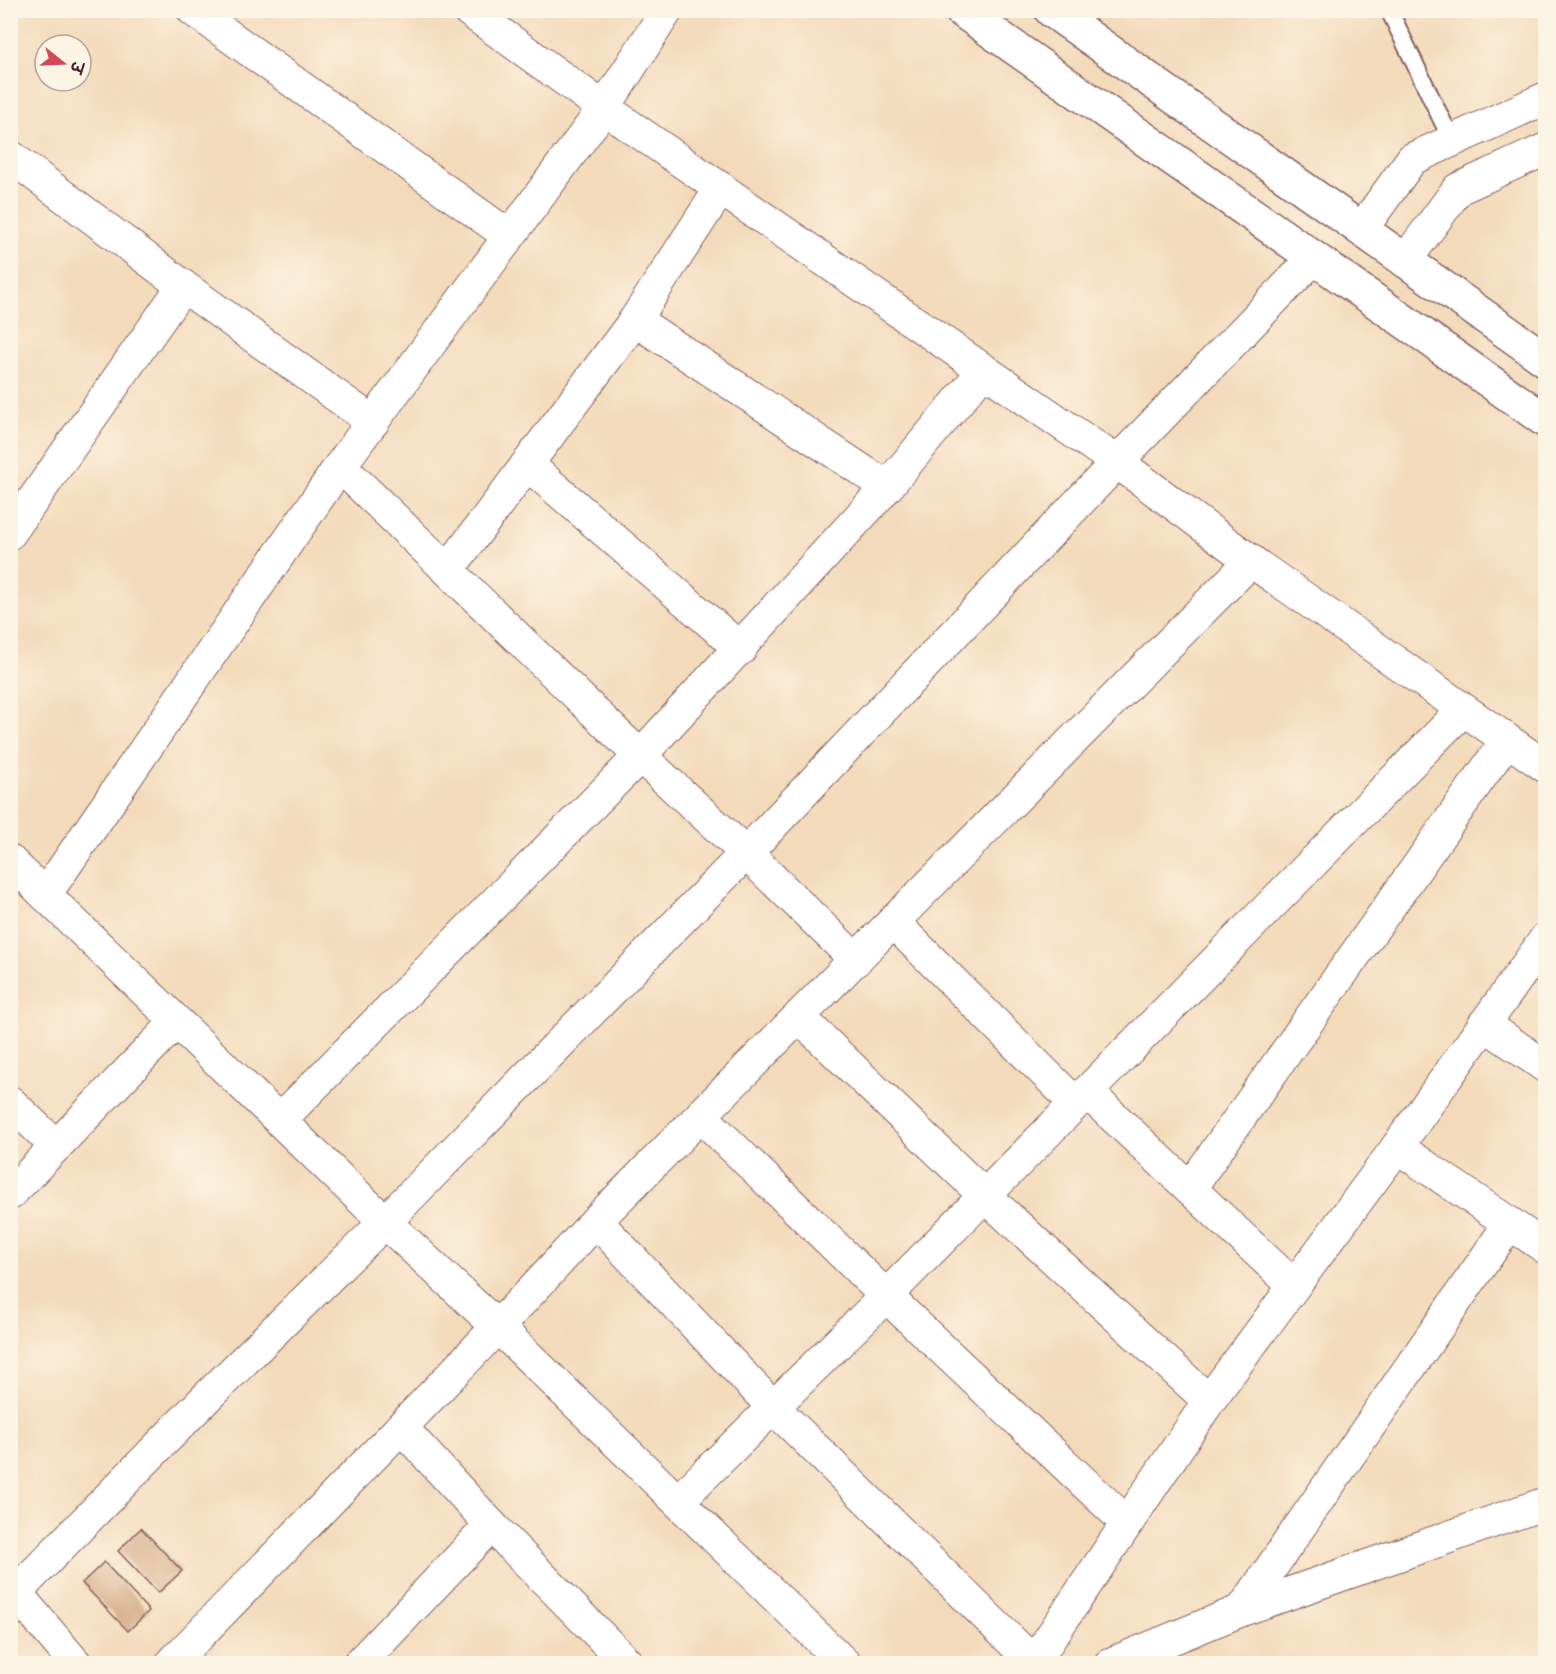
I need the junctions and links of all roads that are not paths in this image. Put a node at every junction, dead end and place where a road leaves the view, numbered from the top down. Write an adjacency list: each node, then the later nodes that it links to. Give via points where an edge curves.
1 (193, 10): 14 (street)
2 (468, 10): 8 (street)
3 (667, 10): 8 (street)
4 (961, 10): 15 (street)
5 (1051, 10): 13 (street)
6 (1389, 10): 9 (lane)
7 (1545, 98): 9 (street)
8 (604, 108): 12 (street); 14 (street)
9 (1452, 141): 13 (street, via 1412,159)
10 (1545, 149): 16 (street, via 1458,189)
11 (10, 156): 17 (street)
12 (721, 188): 18 (street); 20 (street)
13 (1361, 230): 16 (street)
14 (509, 236): 22 (street)
15 (1313, 259): 21 (street); 23 (street)
16 (1405, 261): 19 (street)
17 (183, 286): 22 (street); 27 (street)
18 (635, 320): 24 (street); 26 (street)
19 (1545, 360)
20 (984, 370): 23 (street); 26 (street)
21 (1545, 421)
22 (373, 422): 25 (street)
23 (1117, 462): 28 (street); 35 (street)
24 (527, 464): 29 (street); 30 (street)
25 (340, 466): 29 (street); 37 (street)
26 (887, 487): 30 (street)
27 (10, 533)
28 (1251, 561): 31 (street); 38 (street)
29 (448, 570): 33 (street)
30 (741, 649): 33 (street)
31 (1463, 710): 32 (street); 45 (street)
32 (1506, 740): 34 (street); 51 (street)
33 (640, 756): 35 (street); 48 (street)
34 (1545, 767)
35 (746, 853): 40 (street); 55 (street)
36 (10, 861): 37 (street)
37 (45, 895): 42 (street)
38 (893, 922): 40 (street); 45 (street)
39 (1545, 938): 43 (street)
40 (856, 960): 41 (street)
41 (800, 1017): 47 (street); 53 (street)
42 (176, 1022): 48 (street); 49 (street)
43 (1484, 1024): 44 (street); 50 (street)
44 (1545, 1067)
45 (1081, 1098): 51 (street); 53 (street)
46 (10, 1102): 49 (street)
47 (701, 1116): 54 (street); 59 (street)
48 (280, 1120): 55 (street)
49 (56, 1146): 52 (street)
50 (1397, 1147): 56 (street); 58 (street)
51 (1190, 1188): 58 (street)
52 (10, 1194)
53 (984, 1195): 59 (street); 61 (street)
54 (596, 1221): 60 (street); 62 (street)
55 (385, 1222): 60 (street); 68 (street)
56 (1510, 1223): 57 (street); 69 (street)
57 (1545, 1248)
58 (1294, 1286): 61 (street)
59 (886, 1296): 62 (street); 66 (street)
60 (499, 1328): 63 (street); 64 (street)
61 (1209, 1401): 66 (street)
62 (774, 1408): 64 (street); 71 (street)
63 (401, 1427): 67 (street); 73 (street)
64 (678, 1501): 75 (street)
65 (1545, 1503): 69 (street)
66 (1127, 1523): 71 (street)
67 (491, 1525): 70 (street); 74 (street)
68 (12, 1592): 72 (street)
69 (1242, 1610): 76 (street)
70 (373, 1659)
71 (1035, 1663)
72 (76, 1664)
73 (171, 1664)
74 (628, 1664)
75 (845, 1664)
76 (1110, 1664)

